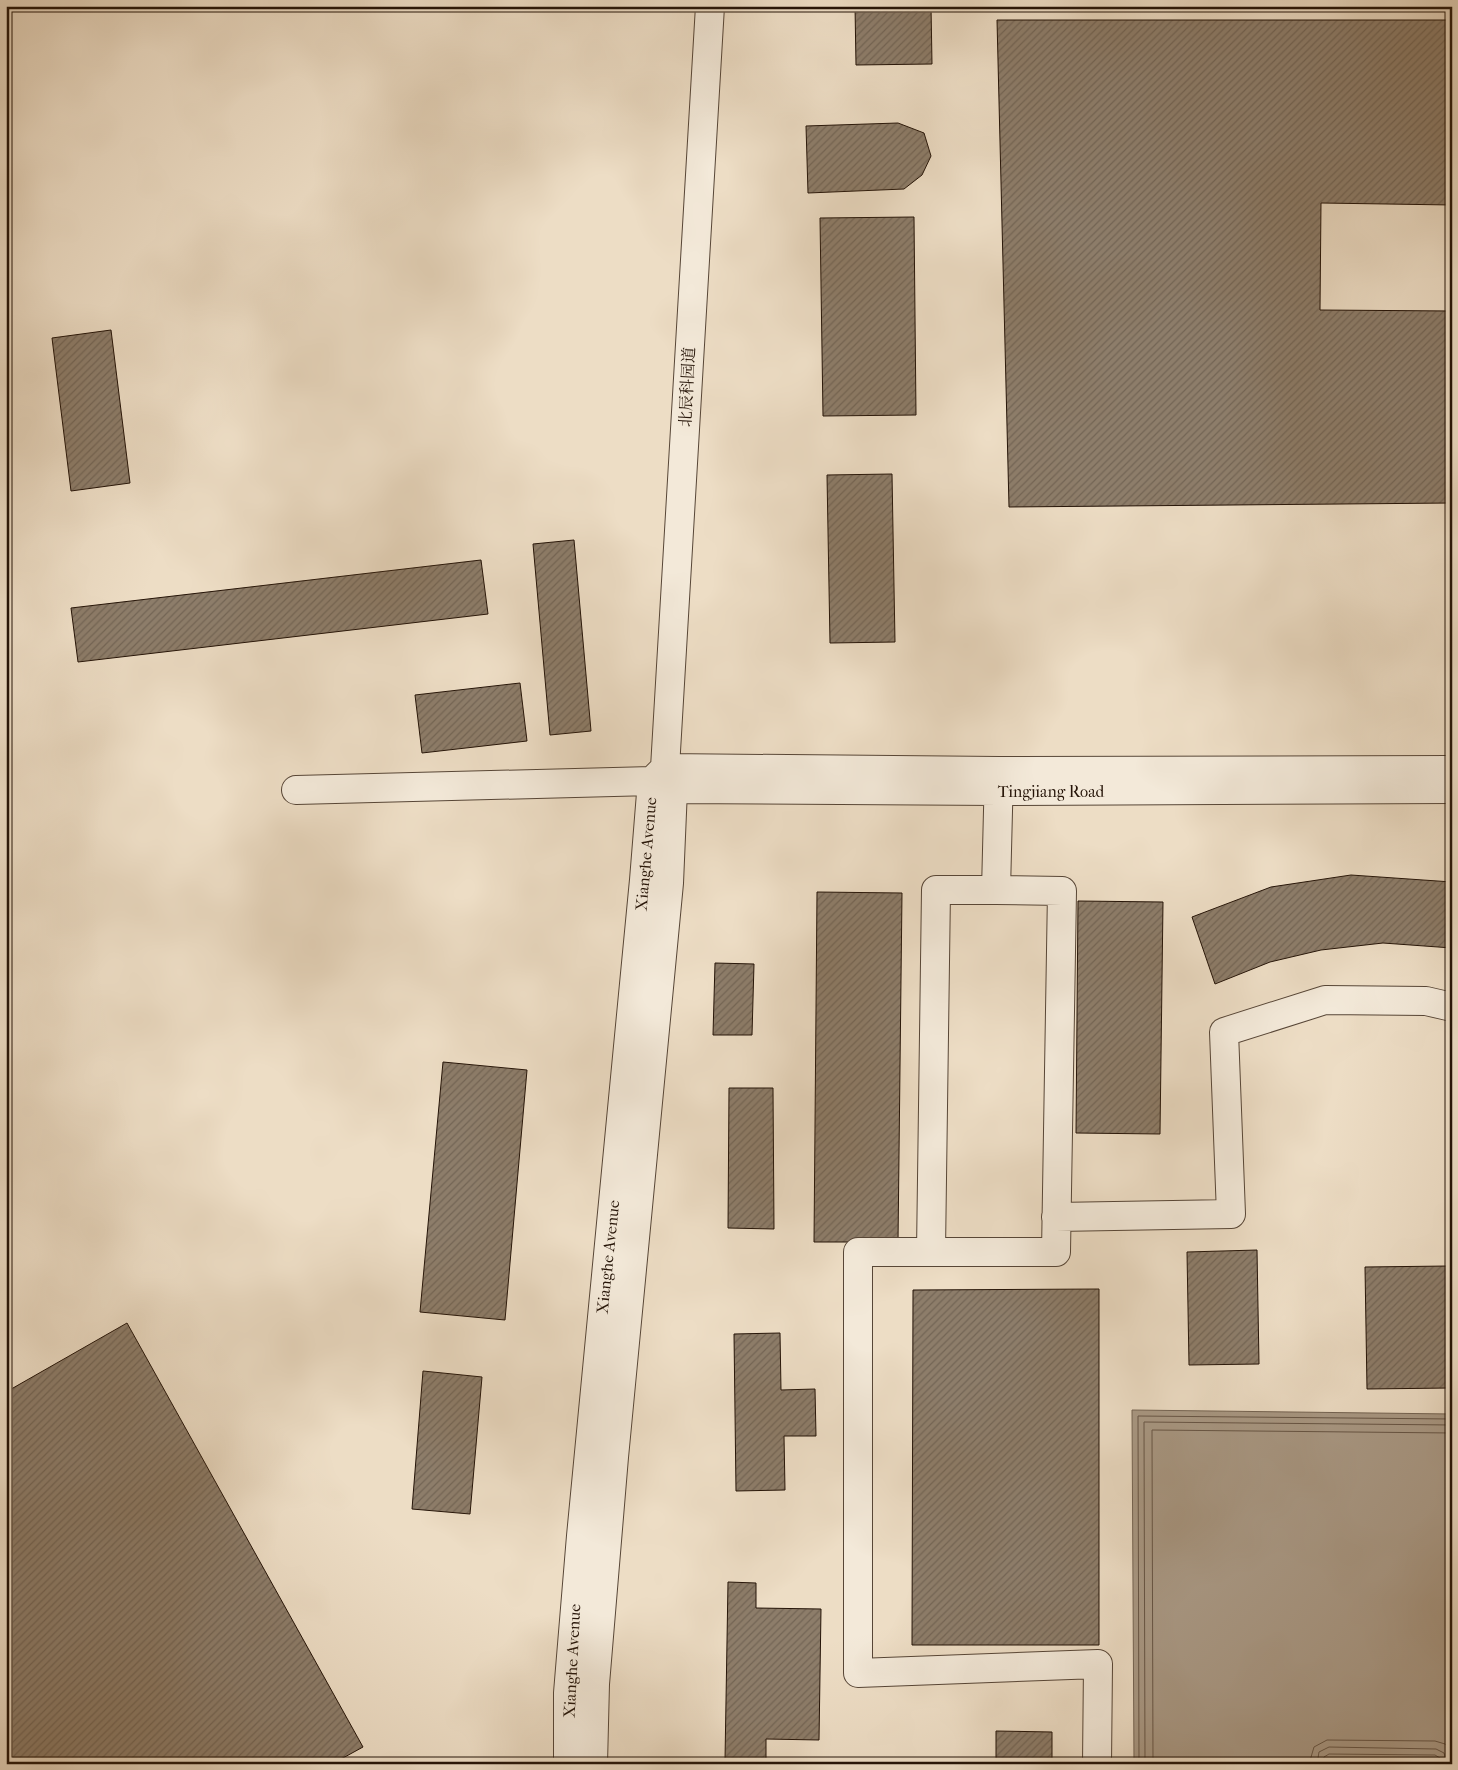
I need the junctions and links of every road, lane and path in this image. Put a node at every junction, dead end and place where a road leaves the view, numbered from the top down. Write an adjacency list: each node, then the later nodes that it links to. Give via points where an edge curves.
1 (710, 6): 3 (street, 北辰科园道)
2 (1452, 770): 4 (street, Tingjiang Road)
3 (663, 780): 4 (street, Tingjiang Road); 6 (street, Tingjiang Road); 11 (street, Xianghe Avenue, via 643,890 580,1536 568,1693); 12 (street, Xianghe Avenue, via 668,883 614,1457 596,1684)
4 (999, 781): 5 (street, Tingjiang Road); 7 (street)
5 (1452, 789)
6 (296, 790)
7 (996, 890): 9 (street, via 1062,892); 10 (street, via 936,890)
8 (1452, 1007): 9 (street, via 1426,1001 1325,1000 1224,1032 1231,1214)
9 (1056, 1217): 10 (street, via 1056,1252)
10 (931, 1251): 13 (street, via 858,1252 858,1673 1098,1664)
11 (568, 1764)
12 (594, 1764)
13 (1097, 1764)

